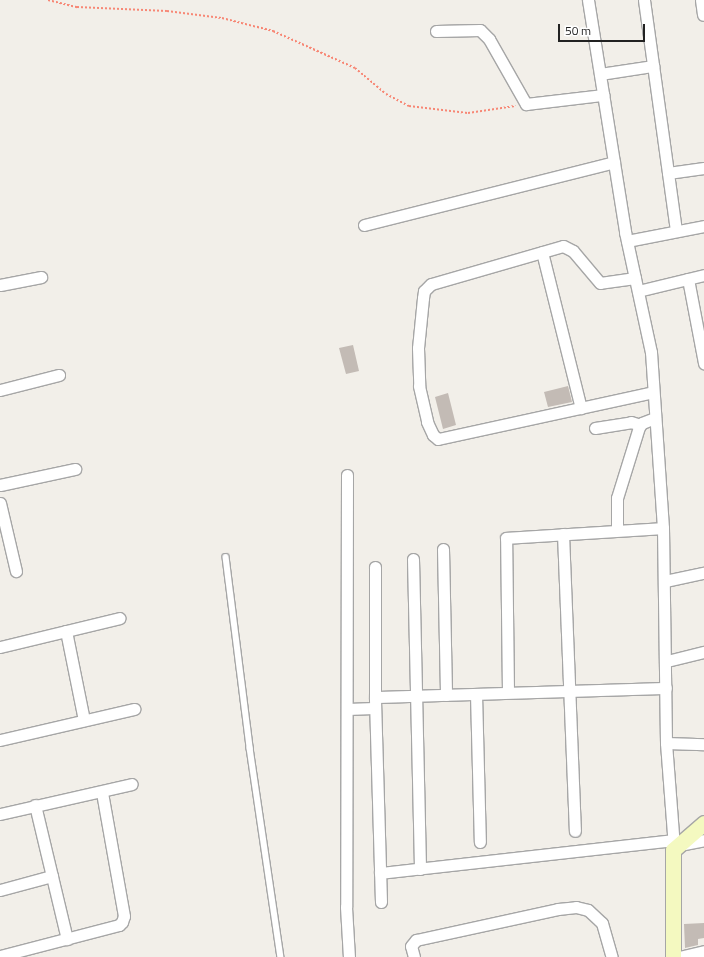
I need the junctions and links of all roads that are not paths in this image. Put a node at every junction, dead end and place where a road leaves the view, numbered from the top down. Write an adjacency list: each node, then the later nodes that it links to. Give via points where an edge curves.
1 (588, 0): 7 (street)
2 (644, 0): 6 (street)
3 (701, 0): 4 (street)
4 (703, 15)
5 (436, 31): 8 (street, via 480,30 489,39 526,104)
6 (653, 66): 7 (street); 11 (street)
7 (600, 74): 8 (street)
8 (603, 95): 9 (street)
9 (614, 162): 12 (street); 15 (street)
10 (704, 168): 11 (street)
11 (668, 174): 14 (street)
12 (364, 225)
13 (704, 226): 14 (street)
14 (676, 231): 15 (street)
15 (627, 241): 19 (street)
16 (542, 252): 19 (street, via 563,246 570,248 600,283); 27 (street); 27 (street, via 431,284 424,291 418,363 419,386 427,422 433,435 438,439)
17 (704, 275): 20 (street)
18 (41, 277): 21 (street)
19 (635, 278): 22 (street)
20 (688, 279): 22 (street); 23 (street)
21 (0, 285)
22 (638, 291): 26 (street, via 651,352)
23 (704, 363)
24 (59, 375): 25 (street)
25 (0, 390)
26 (653, 392): 27 (street); 28 (street)
27 (581, 408)
28 (655, 418): 29 (street); 35 (street)
29 (640, 425): 30 (street, via 630,422); 36 (street, via 617,498)
30 (595, 428)
31 (75, 469): 33 (street)
32 (347, 475): 58 (street)
33 (0, 485)
34 (0, 503): 42 (street)
35 (663, 528): 36 (street); 44 (street)
36 (617, 530): 37 (street)
37 (563, 534): 51 (street); 52 (street, via 505,539)
38 (443, 549): 54 (street)
39 (226, 557): 80 (lane, via 250,748)
40 (413, 558): 55 (street)
41 (375, 567): 56 (street)
42 (16, 571)
43 (704, 573): 44 (street)
44 (665, 581): 49 (street)
45 (120, 618): 46 (street)
46 (66, 631): 47 (street); 59 (street)
47 (0, 647)
48 (704, 652): 49 (street)
49 (667, 661): 50 (street)
50 (666, 688): 51 (street); 61 (street)
51 (571, 691): 52 (street); 68 (street)
52 (508, 692): 53 (street)
53 (476, 694): 54 (street); 70 (street)
54 (446, 695): 55 (street)
55 (416, 696): 56 (street); 72 (street)
56 (374, 702): 58 (street); 73 (street)
57 (134, 709): 59 (street)
58 (347, 709): 81 (street, via 346,907)
59 (84, 720): 60 (street)
60 (0, 740)
61 (666, 743): 62 (street); 71 (street)
62 (704, 744)
63 (132, 784): 64 (street)
64 (102, 792): 65 (street); 77 (street, via 124,920 119,925)
65 (35, 806): 66 (street); 74 (street)
66 (0, 814)
67 (704, 823): 71 (street)
68 (575, 831)
69 (704, 840): 71 (street)
70 (480, 842)
71 (675, 844): 72 (street); 84 (street)
72 (420, 869): 73 (street)
73 (380, 873): 76 (street)
74 (52, 876): 75 (street); 77 (street)
75 (0, 890)
76 (381, 902)
77 (67, 939): 79 (street)
78 (704, 951): 85 (street)
79 (0, 956)
80 (281, 957)
81 (349, 957)
82 (414, 957): 83 (street, via 411,946 416,940 576,907 588,910 602,923)
83 (612, 957)
84 (673, 957)
85 (679, 957)

